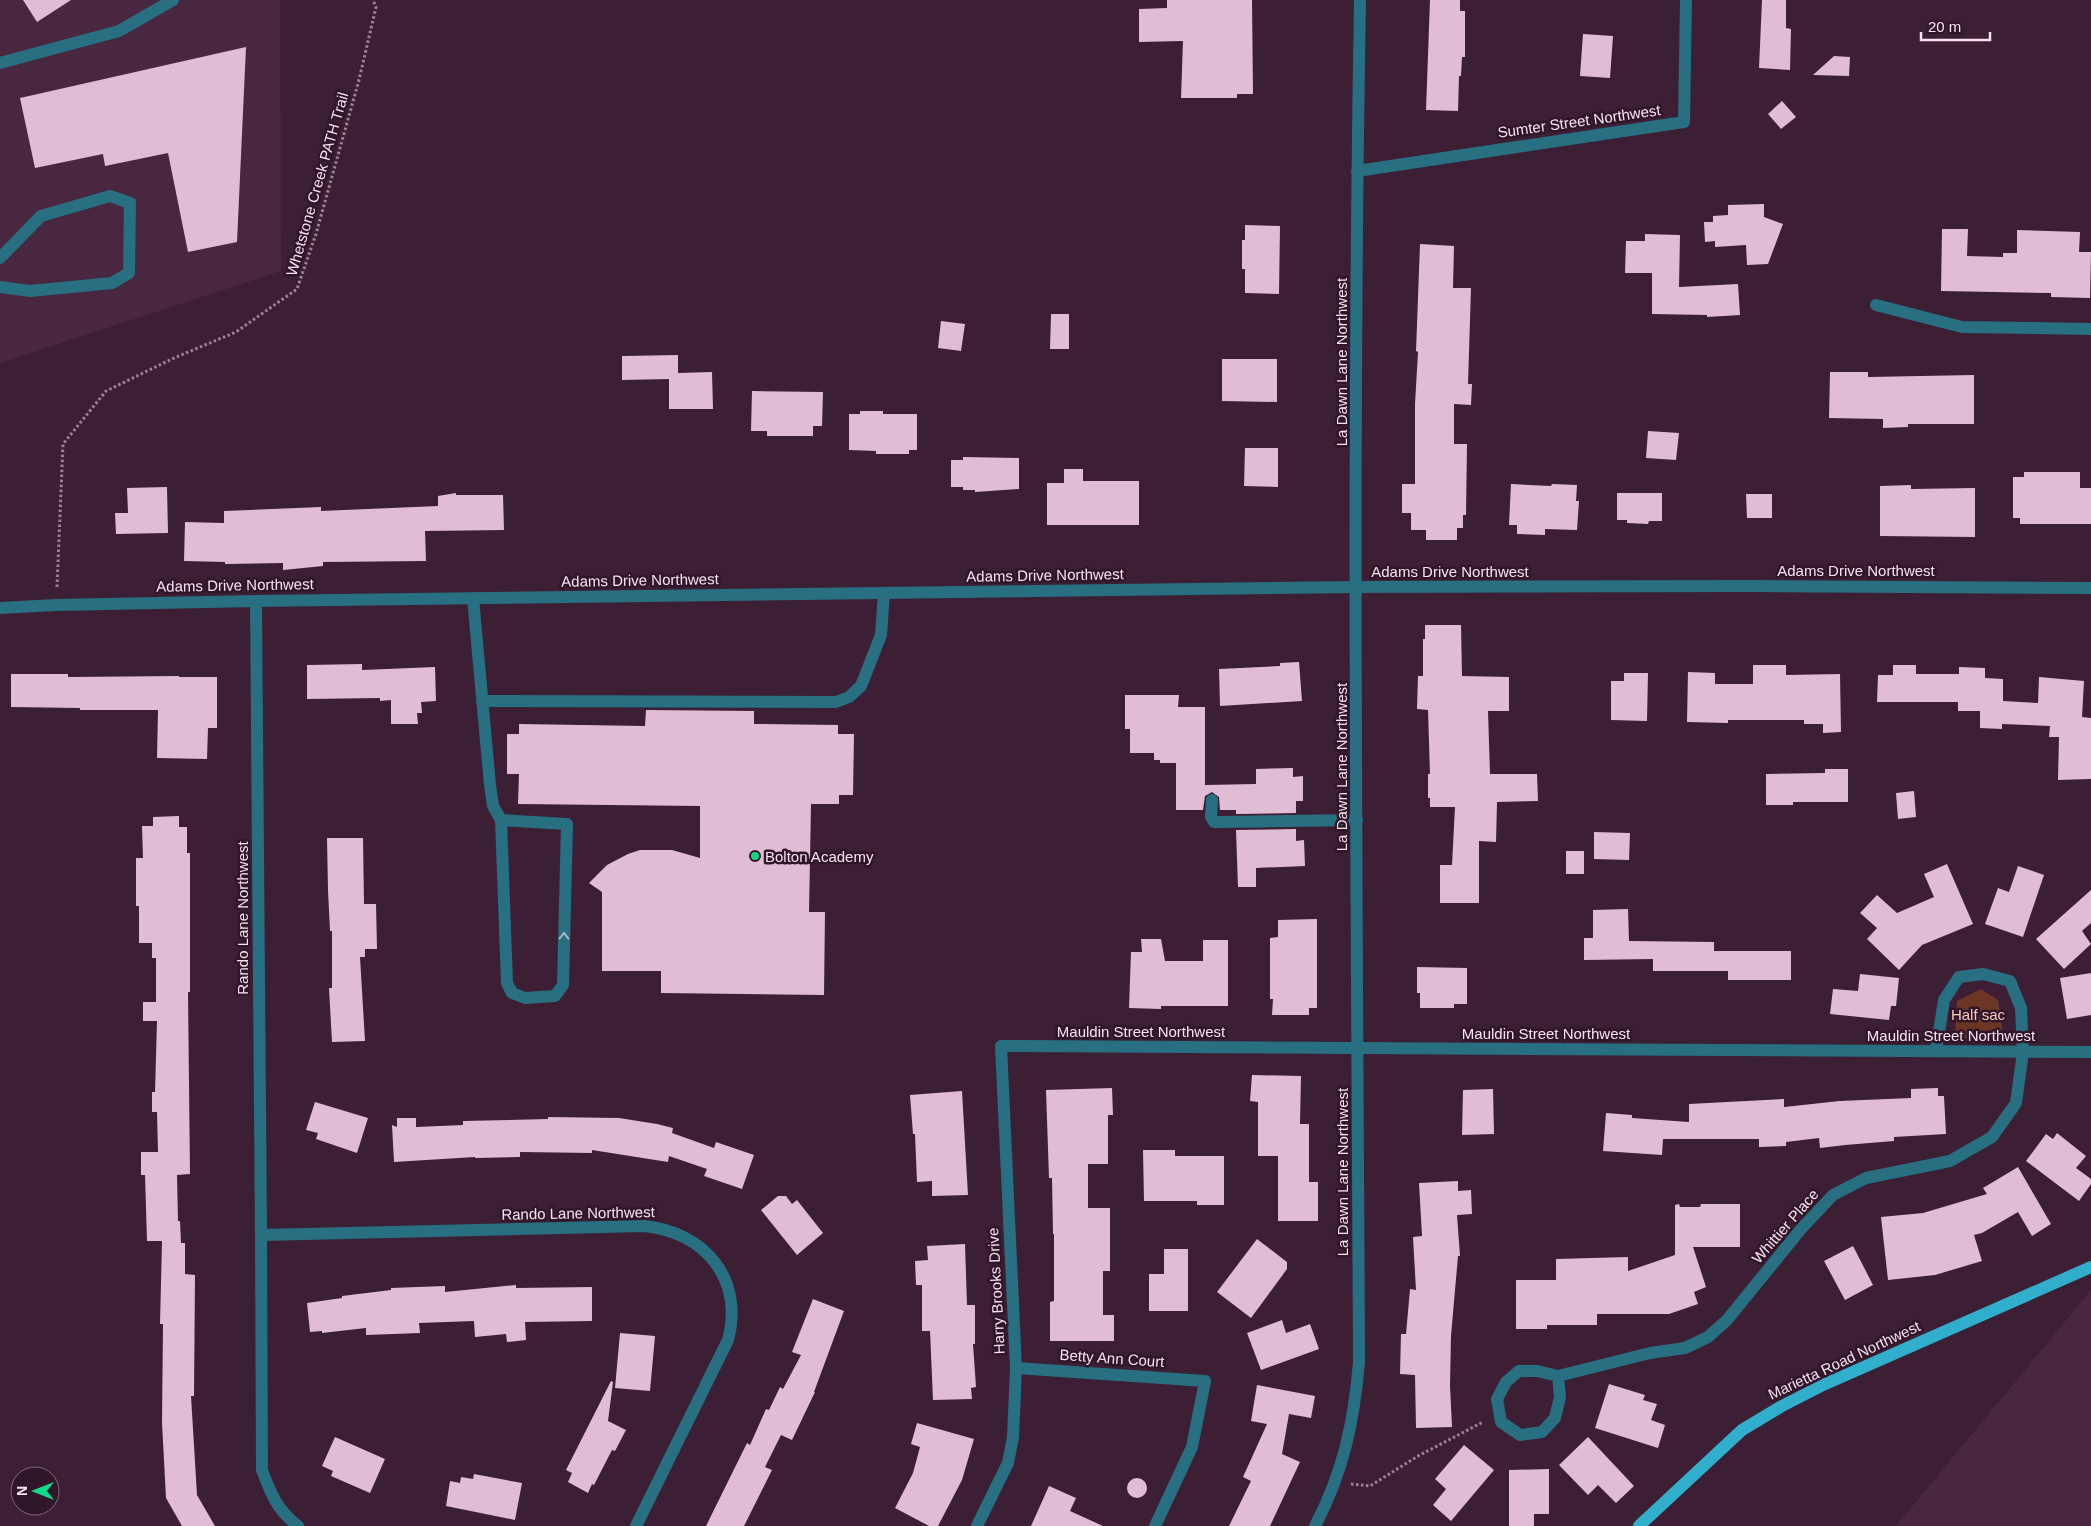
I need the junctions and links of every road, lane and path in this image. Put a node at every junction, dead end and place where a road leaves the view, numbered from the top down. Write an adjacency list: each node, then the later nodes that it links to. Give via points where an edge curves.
1 (173, 0): 5 (street, via 119,31)
2 (373, 0): 16 (path, Whetstone Creek PATH Trail, via 376,7 359,80 316,234 297,289 236,332 106,390 63,444)
3 (1360, 0): 6 (street, La Dawn Lane Northwest)
4 (1686, 0): 6 (street, Sumter Street Northwest, via 1684,122)
5 (0, 63)
6 (1357, 170): 11 (street, La Dawn Lane Northwest)
7 (0, 258): 8 (street, via 41,216 110,196 130,203 129,273 112,283 30,291)
8 (0, 287)
9 (1876, 305): 10 (street, via 1962,327)
10 (2091, 329)
11 (1357, 588): 12 (street, Adams Drive Northwest); 13 (street, Adams Drive Northwest); 21 (street, La Dawn Lane Northwest)
12 (2091, 588)
13 (884, 593): 14 (street, Adams Drive Northwest); 18 (street, via 880,636 861,686 850,697 836,702)
14 (473, 598): 15 (street, Adams Drive Northwest); 18 (street)
15 (256, 601): 16 (street, Adams Drive Northwest); 27 (street, Rando Lane Northwest)
16 (56, 605): 17 (street, Adams Drive Northwest)
17 (0, 608)
18 (482, 702): 20 (street, via 493,806)
19 (1212, 800): 21 (street, via 1211,817 1214,822)
20 (501, 820): 20 (street, one-way to 20, via 507,983 512,992 525,998 555,996 563,985 567,824)
21 (1357, 820): 23 (street, La Dawn Lane Northwest)
22 (1001, 1046): 23 (street, Mauldin Street Northwest); 29 (street, Harry Brooks Drive)
23 (1358, 1048): 24 (street, Mauldin Street Northwest); 32 (street, La Dawn Lane Northwest, via 1359,1362 1356,1406 1345,1455)
24 (1936, 1051): 25 (street, Mauldin Street Northwest); 25 (street, Whittier Place, via 1944,1000 1959,978 1983,974 2010,981 2022,1008)
25 (2023, 1052): 26 (street, Mauldin Street Northwest); 30 (street, Whittier Place, via 2016,1103 1992,1137 1950,1161 1866,1178 1834,1195 1801,1229 1727,1320 1708,1337 1685,1348 1650,1353)
26 (2091, 1052)
27 (261, 1235): 33 (street, Rando Lane Northwest, via 262,1470 274,1500 288,1519); 34 (street, Rando Lane Northwest, via 644,1226 662,1228 693,1240 718,1265 726,1281 731,1306 730,1331)
28 (2091, 1267): 38 (main road, Marietta Road Northwest, via 1782,1406 1742,1430)
29 (1016, 1368): 35 (street, Harry Brooks Drive, via 1013,1437 1008,1463); 36 (street, Betty Ann Court, via 1205,1381 1192,1447)
30 (1558, 1376): 31 (street, Whittier Place, via 1519,1371 1506,1382 1497,1399); 31 (street, via 1560,1397 1555,1418 1542,1432 1520,1435 1501,1422)
31 (1500, 1414): 32 (path, via 1418,1456 1370,1486)
32 (1334, 1483): 37 (street, La Dawn Lane Northwest)
33 (298, 1526)
34 (636, 1526)
35 (977, 1526)
36 (1155, 1526)
37 (1315, 1526)
38 (1639, 1526)

